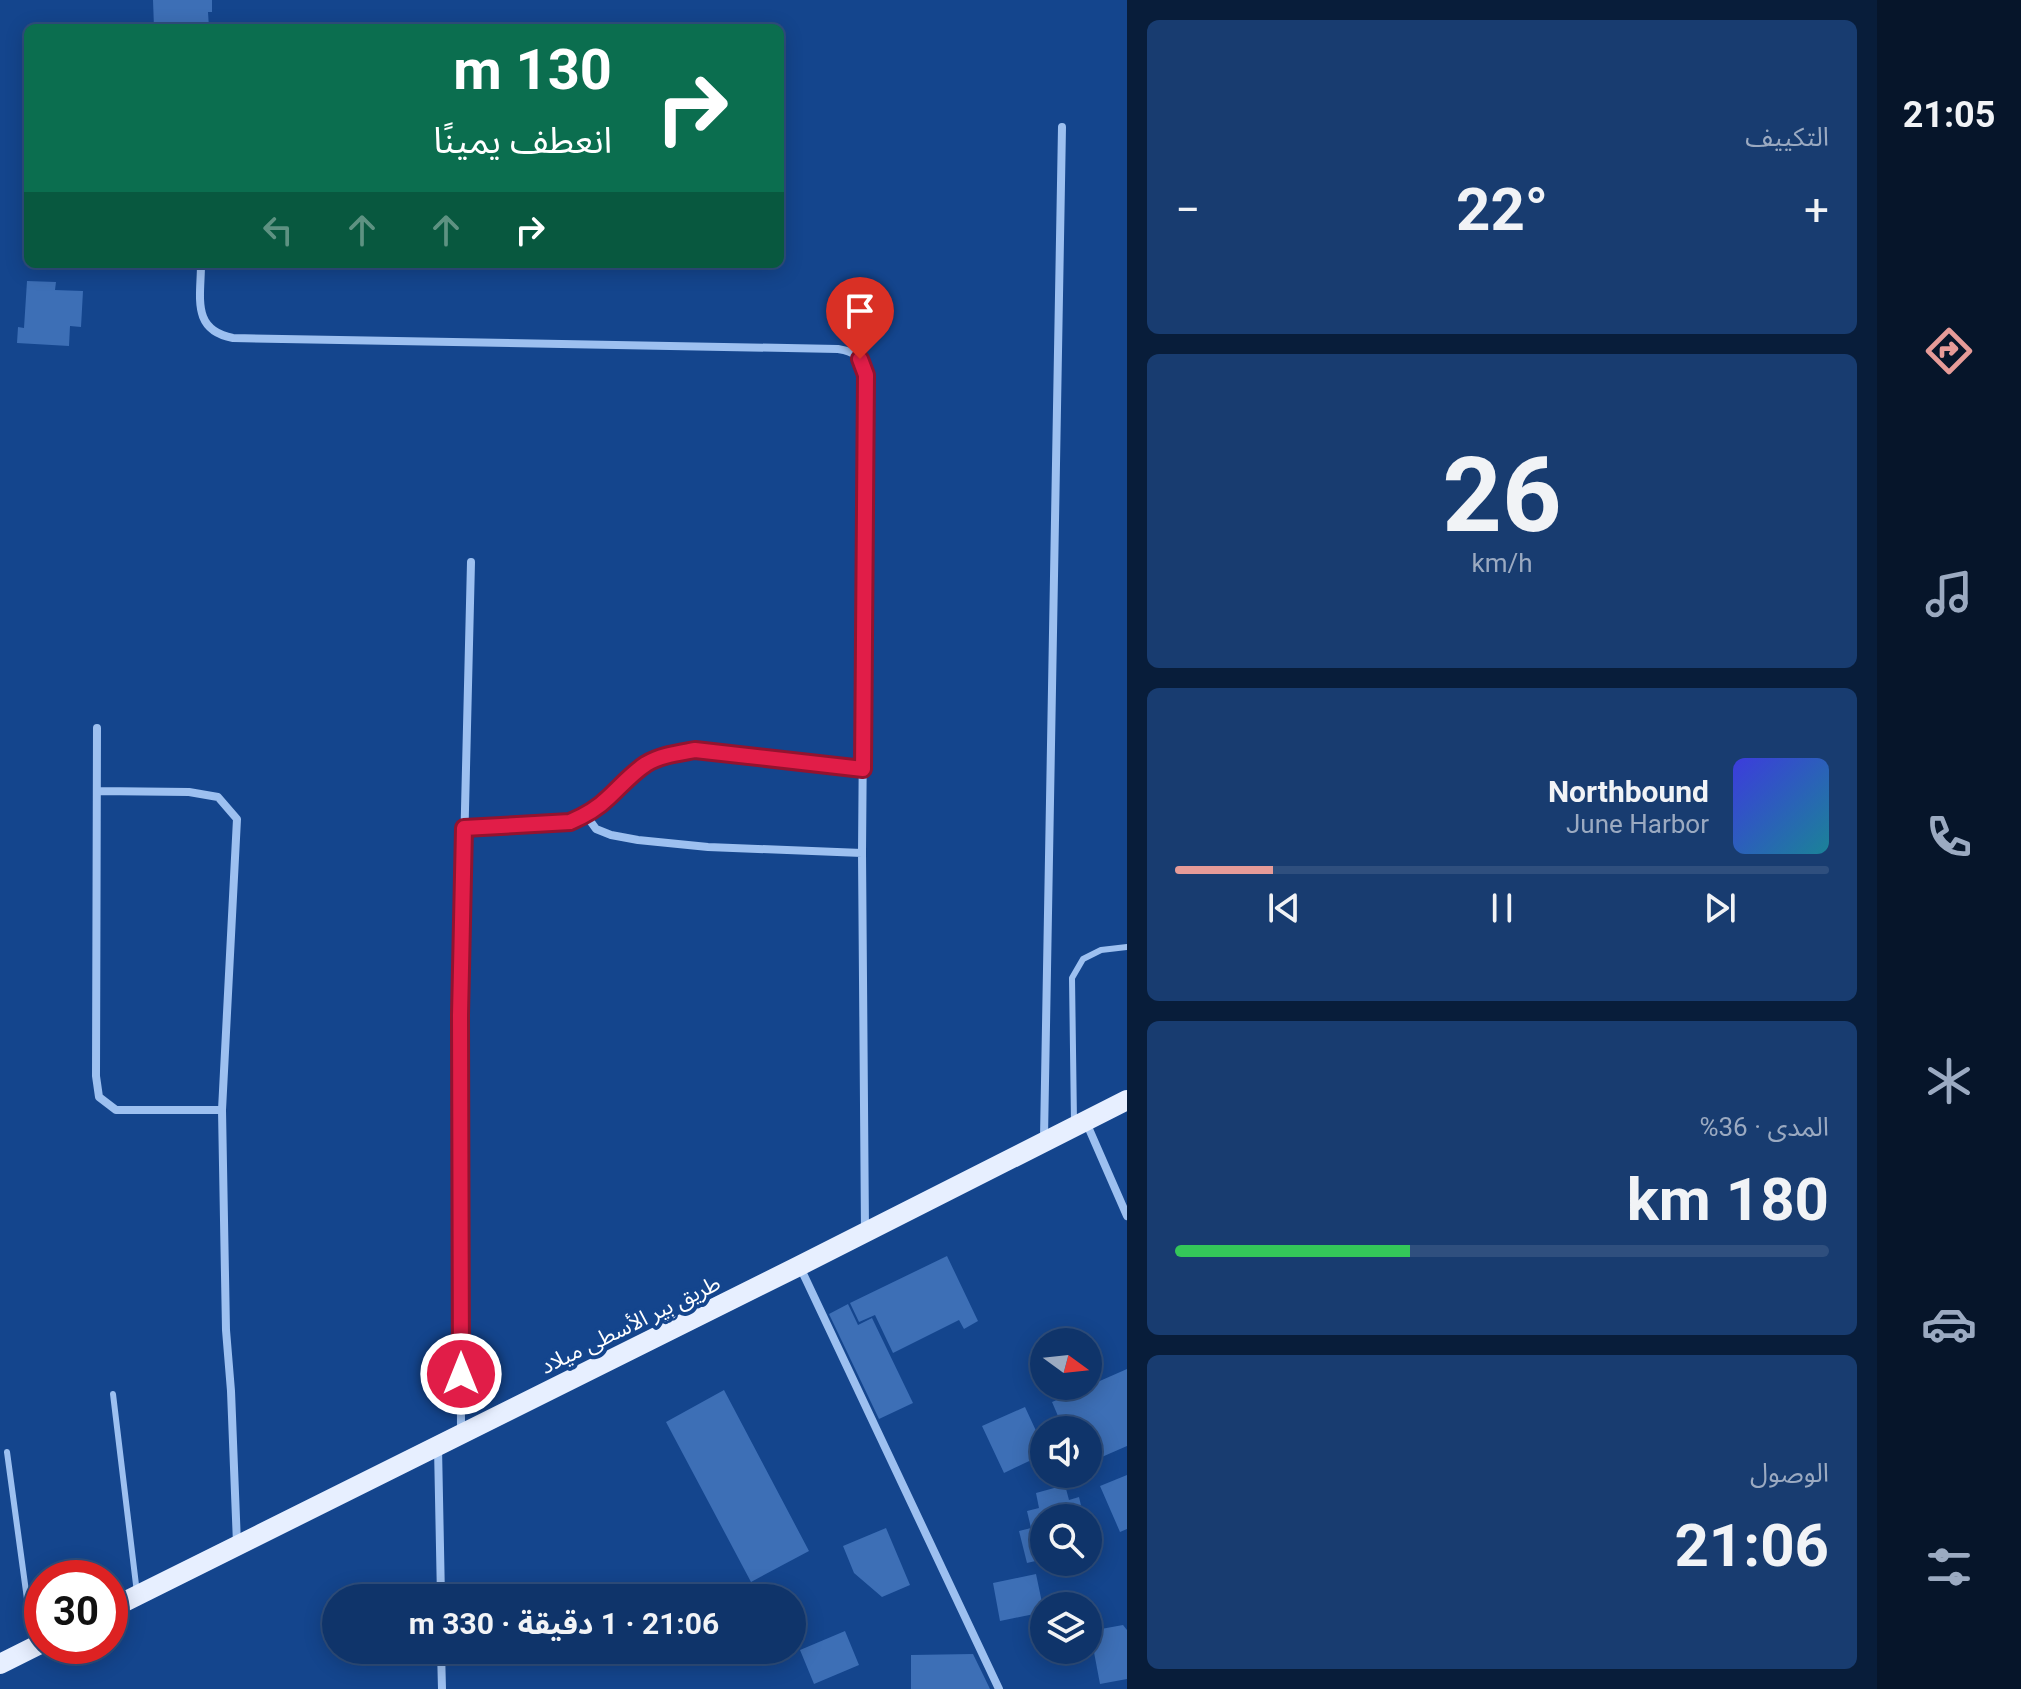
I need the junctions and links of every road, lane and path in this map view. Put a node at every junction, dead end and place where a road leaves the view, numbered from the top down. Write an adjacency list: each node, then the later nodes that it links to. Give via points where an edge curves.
1 (1062, 127): 14 (street)
2 (201, 268): 5 (street, via 201,312 210,329 233,338 850,351 866,375)
3 (471, 562): 8 (street)
4 (97, 728): 6 (street)
5 (863, 769): 7 (street, via 695,750 646,764); 9 (street)
6 (97, 791): 12 (street, via 99,1097 116,1110); 12 (street, via 218,797 237,819)
7 (586, 815): 8 (street, via 570,822); 9 (street, via 596,829 638,840)
8 (464, 828): 19 (street)
9 (862, 853): 16 (street)
10 (1127, 947): 13 (lane, via 1083,959 1072,978)
11 (1127, 1100): 13 (main road, طريق بير الأسطى ميلاد)
12 (222, 1110): 22 (street)
13 (1080, 1124): 14 (main road, طريق بير الأسطى ميلاد); 15 (street)
14 (1044, 1142): 16 (main road, طريق بير الأسطى ميلاد)
15 (1127, 1216)
16 (865, 1232): 17 (main road, طريق بير الأسطى ميلاد)
17 (799, 1266): 19 (main road, طريق بير الأسطى ميلاد); 31 (street)
18 (113, 1394): 25 (lane)
19 (461, 1434): 20 (main road, طريق بير الأسطى ميلاد)
20 (438, 1446): 22 (main road, طريق بير الأسطى ميلاد); 24 (street)
21 (7, 1452): 23 (lane)
22 (237, 1545): 25 (main road, طريق بير الأسطى ميلاد)
23 (24, 1560)
24 (441, 1584)
25 (137, 1595): 26 (main road, طريق بير الأسطى ميلاد)
26 (128, 1600)
27 (24, 1652): 28 (main road)
28 (0, 1664)
29 (441, 1664): 30 (street)
30 (442, 1689)
31 (999, 1689)

